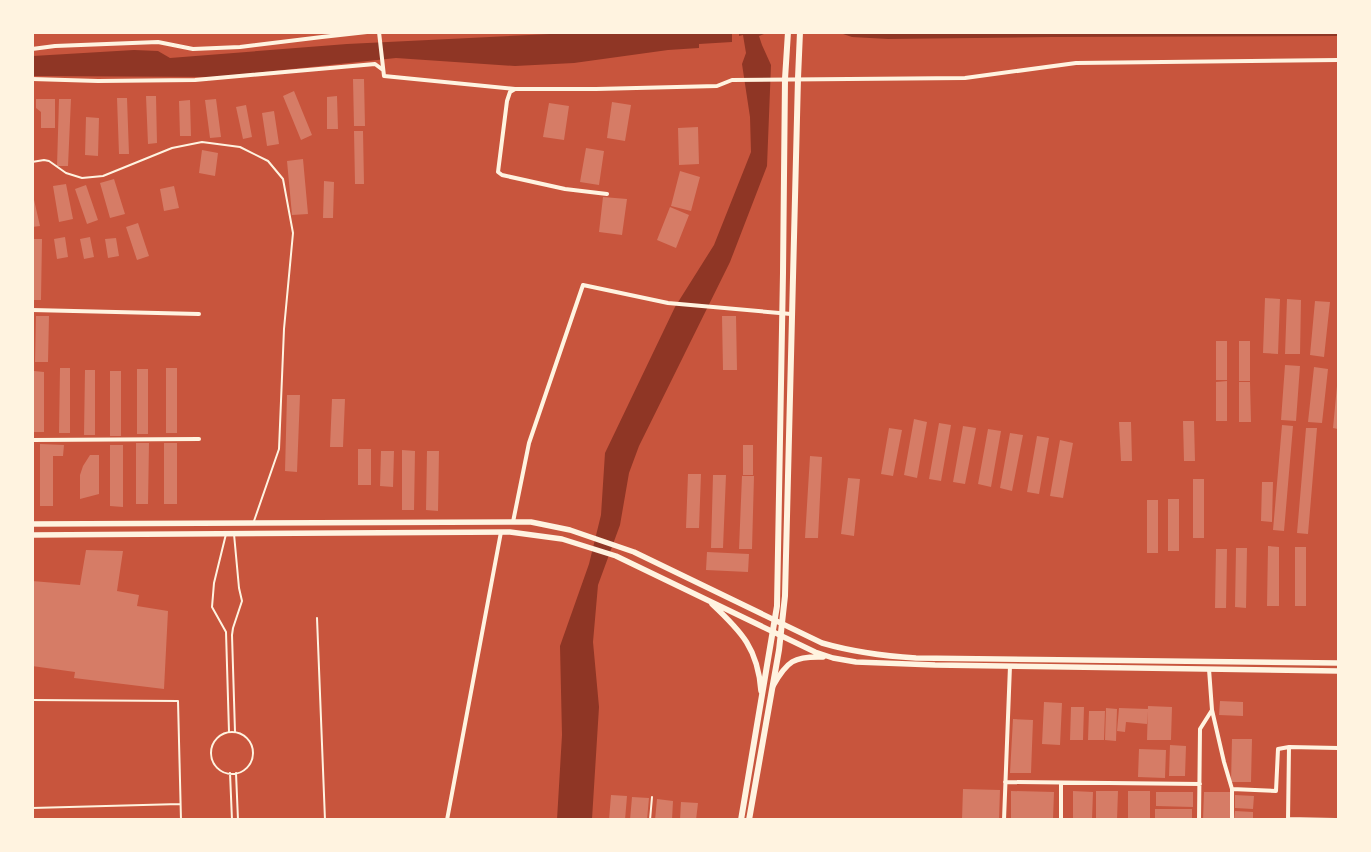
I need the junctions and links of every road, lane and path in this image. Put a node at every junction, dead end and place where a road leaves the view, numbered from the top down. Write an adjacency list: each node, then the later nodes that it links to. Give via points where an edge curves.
1 (367, 32): 2 (street)
2 (321, 35): 6 (street, via 240,47 193,49 158,42)
3 (380, 35): 8 (street)
4 (788, 35): 9 (main road)
5 (800, 36): 10 (main road)
6 (32, 49)
7 (1338, 60): 10 (street, via 1076,63 965,78)
8 (383, 70): 11 (street, via 375,64 195,80); 12 (street, via 384,76)
9 (785, 78): 10 (street); 12 (street, via 732,80 717,86); 17 (main road)
10 (798, 78): 18 (main road)
11 (32, 79)
12 (515, 89): 14 (street, via 507,101 498,172 565,189)
13 (32, 162): 22 (lane, via 49,161 66,173 82,178 103,176 172,148 202,142 240,147 268,161 283,179 293,233 284,329 279,449)
14 (607, 194)
15 (32, 310): 16 (street)
16 (199, 314)
17 (782, 314): 18 (street); 21 (street, via 668,303 583,286 529,443); 30 (main road, via 777,606)
18 (792, 314): 31 (main road)
19 (199, 439): 20 (street)
20 (32, 440)
21 (514, 522): 22 (main road); 30 (main road, via 570,530 616,545)
22 (253, 523): 23 (main road)
23 (32, 524)
24 (501, 532): 26 (main road); 28 (main road, via 562,539 616,556); 61 (street)
25 (226, 534): 26 (main road); 27 (main road); 43 (lane, via 214,583 212,607 226,632)
26 (234, 534): 44 (lane, via 242,601 232,635)
27 (32, 535)
28 (707, 600): 32 (main road); 40 (main road, via 749,644 757,665)
29 (317, 618): 60 (lane)
30 (774, 620): 31 (main road); 32 (main road)
31 (783, 624): 33 (main road); 35 (main road, via 822,643 885,656)
32 (773, 632): 33 (main road); 40 (main road)
33 (781, 636): 34 (main road); 39 (main road)
34 (833, 658): 36 (main road, via 890,664); 39 (main road, via 803,657 793,661 782,670)
35 (1338, 663)
36 (1010, 666): 37 (main road); 49 (street)
37 (1209, 669): 38 (main road); 42 (street)
38 (1338, 671)
39 (772, 688): 64 (main road)
40 (762, 699): 63 (main road)
41 (32, 700): 54 (lane, via 178,701)
42 (1212, 710): 51 (street, via 1200,729); 52 (street)
43 (229, 732): 44 (lane); 48 (lane, via 217,738 212,757 218,768)
44 (235, 732): 47 (lane, via 247,737 253,749 248,767)
45 (1289, 747): 46 (street); 52 (street, via 1278,749 1276,791); 56 (street)
46 (1338, 748)
47 (236, 773): 48 (lane); 59 (lane)
48 (230, 774): 58 (lane)
49 (1005, 782): 50 (street); 65 (street)
50 (1061, 782): 51 (street); 66 (street)
51 (1200, 784): 67 (street)
52 (1232, 788): 68 (street)
53 (652, 797): 62 (lane)
54 (181, 804): 55 (lane); 57 (lane)
55 (32, 808)
56 (1288, 819): 69 (street)
57 (181, 820)
58 (232, 820)
59 (238, 820)
60 (325, 820)
61 (447, 820)
62 (650, 820)
63 (741, 820)
64 (749, 820)
65 (1004, 820)
66 (1061, 820)
67 (1199, 820)
68 (1232, 820)
69 (1335, 820)

